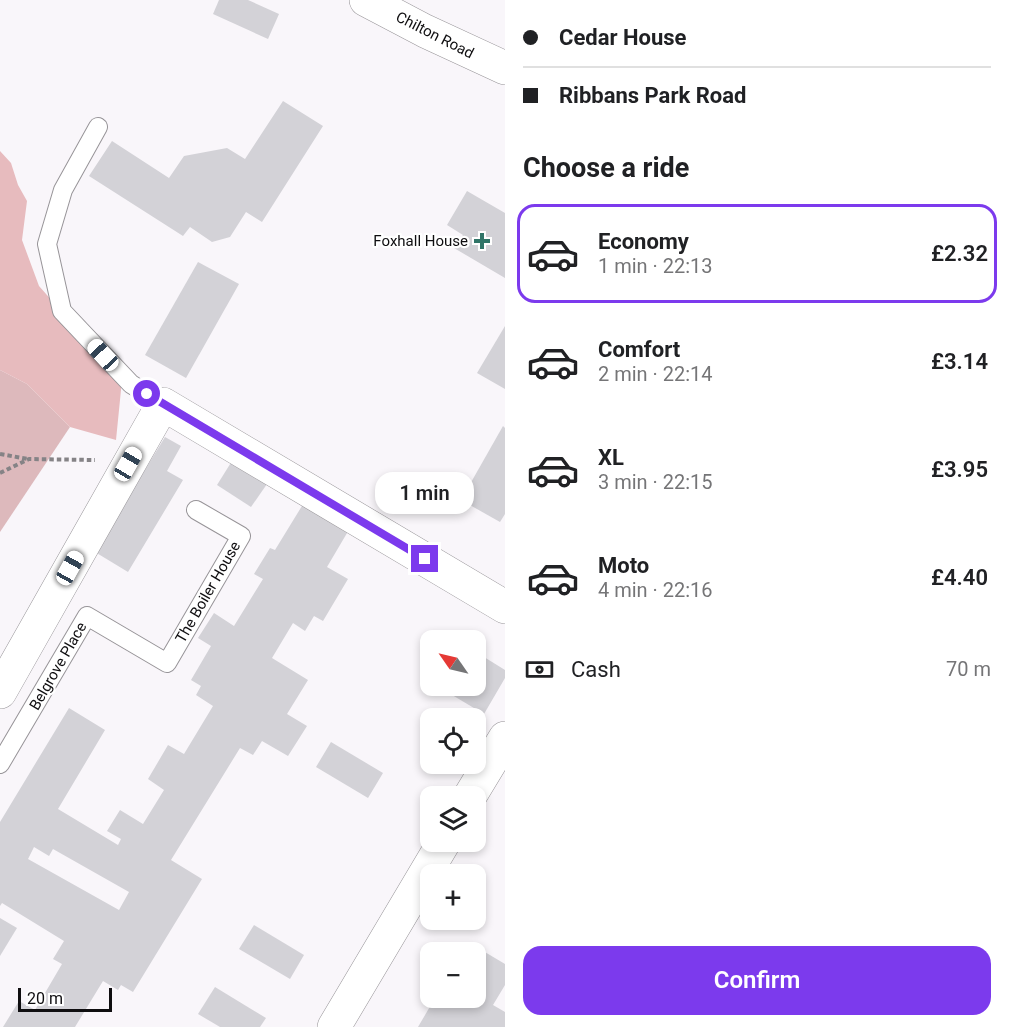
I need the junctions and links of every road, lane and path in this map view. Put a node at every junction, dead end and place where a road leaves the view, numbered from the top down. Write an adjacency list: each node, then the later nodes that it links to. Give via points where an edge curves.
1 (366, 0): 2 (street, Chilton Road)
2 (505, 69)
3 (98, 127): 4 (lane, via 63,190 47,244 62,311 131,384)
4 (163, 404): 7 (street); 10 (street)
5 (0, 454): 6 (path)
6 (29, 459): 7 (path); 8 (path)
7 (128, 464): 12 (street)
8 (0, 473)
9 (196, 510): 11 (lane, The Boiler House, via 241,536)
10 (505, 607)
11 (167, 663): 14 (lane, Belgrove Place, via 87,616)
12 (0, 692)
13 (505, 738): 15 (street)
14 (0, 764)
15 (476, 786)
16 (438, 852): 17 (street)
17 (339, 1025)

